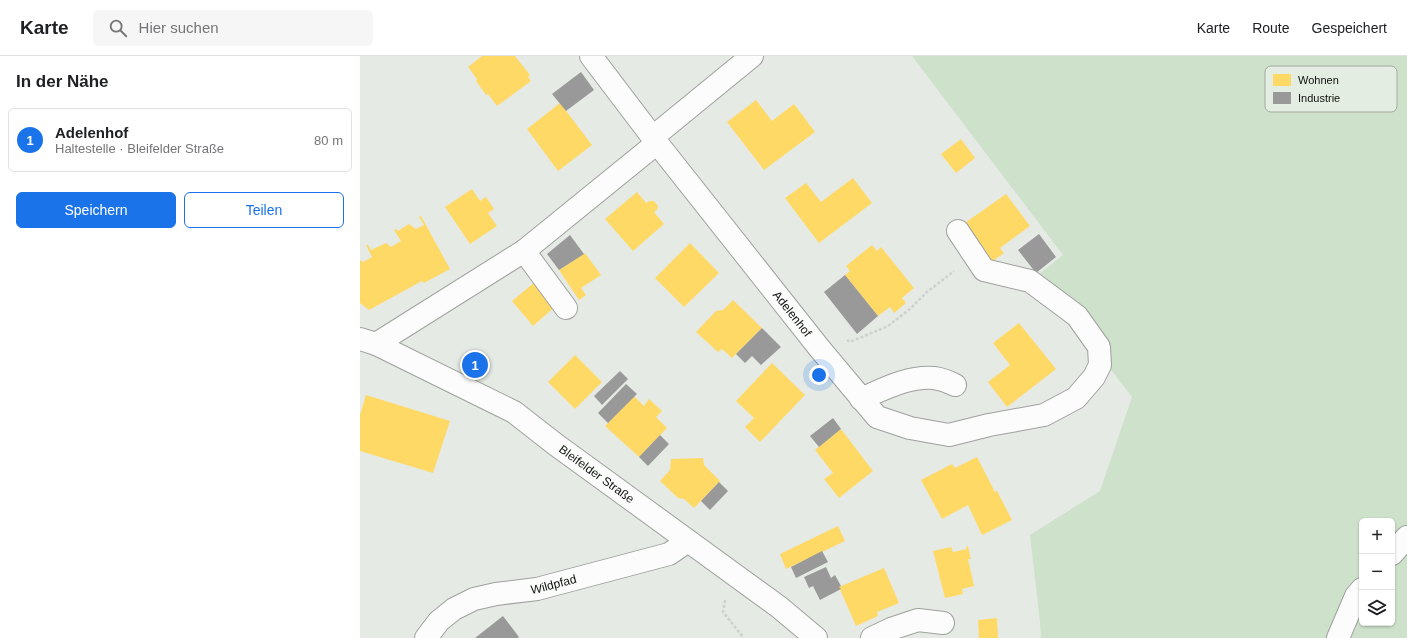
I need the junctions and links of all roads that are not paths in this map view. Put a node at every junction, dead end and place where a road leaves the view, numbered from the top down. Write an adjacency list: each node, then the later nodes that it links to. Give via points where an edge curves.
1 (591, 56): 3 (street, Adelenhof)
2 (752, 56): 3 (street)
3 (655, 140): 5 (street); 9 (street, Adelenhof)
4 (958, 231): 9 (street, Adelenhof, via 984,270 1030,281 1077,316 1099,347 1100,365 1094,377 1076,398 1044,415 949,435 910,428 877,417)
5 (524, 252): 6 (street); 7 (street)
6 (566, 308)
7 (368, 342): 11 (street, Bleifelder Straße, via 514,412)
8 (955, 385): 9 (street, via 936,378 914,379)
9 (861, 400)
10 (1407, 537): 12 (street)
11 (688, 540): 15 (street, Wildpfad, via 669,554 537,589 474,599 454,609 439,621); 16 (street, Bleifelder Straße, via 779,607)
12 (1395, 551)
13 (1361, 590): 18 (street, via 1356,596)
14 (943, 624): 17 (street, via 918,620)
15 (426, 638)
16 (816, 638)
17 (872, 638)
18 (1338, 638)

